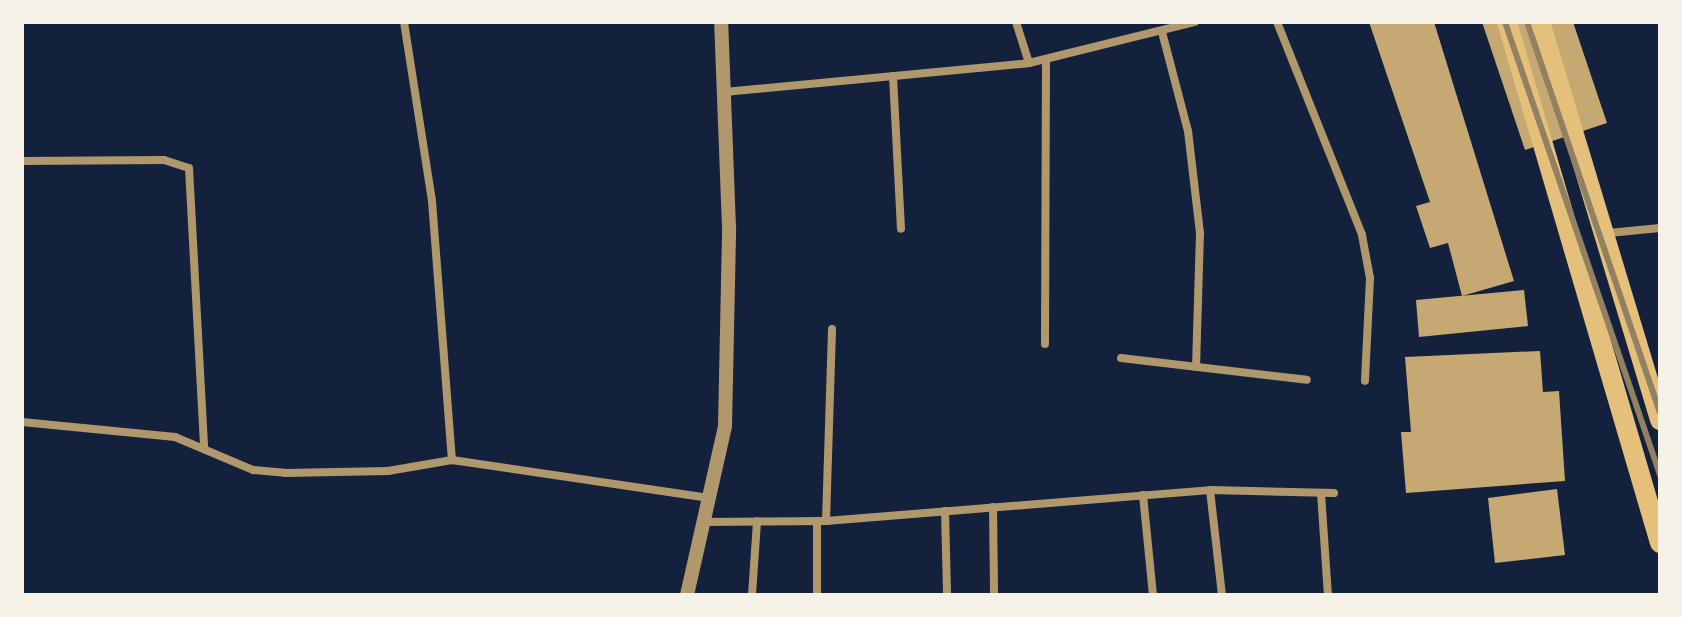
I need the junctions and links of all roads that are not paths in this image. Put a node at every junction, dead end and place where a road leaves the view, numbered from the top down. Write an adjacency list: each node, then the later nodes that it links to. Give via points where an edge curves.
1 (404, 22): 26 (street, via 432,201)
2 (721, 22): 12 (street)
3 (1016, 22): 10 (street)
4 (1194, 22): 8 (street)
5 (1277, 22): 22 (street, via 1362,235 1370,278)
6 (1507, 22): 37 (main road)
7 (1540, 22): 16 (main road)
8 (1162, 32): 9 (street); 20 (street, via 1188,131 1200,233)
9 (1046, 59): 10 (street); 18 (street)
10 (1029, 63): 11 (street)
11 (893, 76): 12 (street); 15 (street)
12 (724, 92): 31 (street, via 725,426)
13 (22, 161): 25 (street, via 164,160 189,168)
14 (1660, 228): 16 (street)
15 (901, 229)
16 (1609, 233): 23 (main road)
17 (832, 329): 35 (street)
18 (1045, 344)
19 (1121, 358): 20 (street)
20 (1196, 367): 21 (street)
21 (1307, 380)
22 (1365, 381)
23 (1660, 420)
24 (22, 422): 25 (street, via 175,437)
25 (204, 449): 26 (street, via 253,470 285,473 388,471)
26 (452, 460): 31 (street)
27 (1210, 490): 28 (street); 30 (street); 44 (street)
28 (1321, 493): 29 (street); 45 (street)
29 (1334, 493)
30 (1143, 495): 32 (street); 43 (street)
31 (709, 498): 36 (street)
32 (993, 507): 33 (street); 42 (street)
33 (945, 511): 35 (street); 41 (street)
34 (757, 521): 35 (street); 36 (street); 39 (street)
35 (822, 521): 40 (street)
36 (703, 522): 38 (street)
37 (1660, 543)
38 (687, 595)
39 (752, 595)
40 (817, 595)
41 (947, 595)
42 (994, 595)
43 (1153, 595)
44 (1222, 595)
45 (1328, 595)

